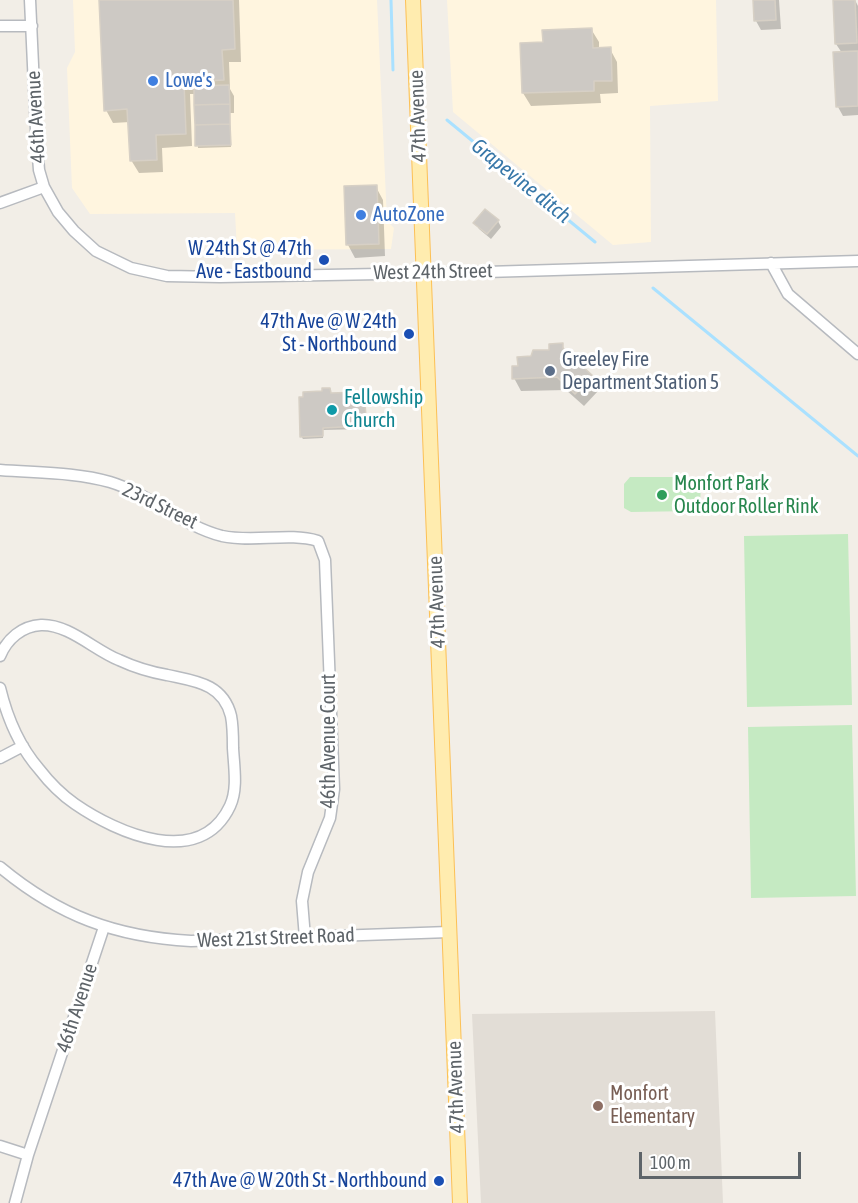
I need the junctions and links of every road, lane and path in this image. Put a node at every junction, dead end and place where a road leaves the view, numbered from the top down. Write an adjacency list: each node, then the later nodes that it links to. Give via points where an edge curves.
1 (30, 0): 4 (street, 46th Avenue)
2 (414, 0): 9 (main road, 47th Avenue)
3 (0, 26): 4 (street)
4 (32, 26): 5 (street, 46th Avenue, via 39,170)
5 (44, 187): 6 (street, 46th Avenue); 9 (street, West 24th Street, via 74,231 96,251 131,268 167,276 205,277)
6 (0, 203)
7 (858, 261): 8 (street, West 24th Street)
8 (771, 263): 9 (street, West 24th Street); 10 (street, via 788,294)
9 (424, 273): 19 (main road, 47th Avenue)
10 (858, 354)
11 (0, 470): 12 (street, 23rd Street, via 111,482 222,536 304,537)
12 (318, 542): 20 (street, 46th Avenue Court, via 325,560 334,789 330,818 308,872 302,901)
13 (0, 656): 15 (street, via 20,631 51,626 118,660 210,686 231,716 234,797 219,823 195,839 173,842 138,835 114,827 72,802 38,769)
14 (0, 688): 15 (street)
15 (23, 746): 16 (street)
16 (0, 758)
17 (0, 867): 18 (street, via 43,899)
18 (104, 927): 20 (street, West 21st Street Road, via 141,937 191,942); 22 (street, 46th Avenue)
19 (449, 933): 20 (street, West 21st Street Road); 24 (main road, 47th Avenue)
20 (305, 938)
21 (0, 1146): 22 (street)
22 (28, 1155): 23 (street, 46th Avenue)
23 (15, 1203)
24 (460, 1203)

